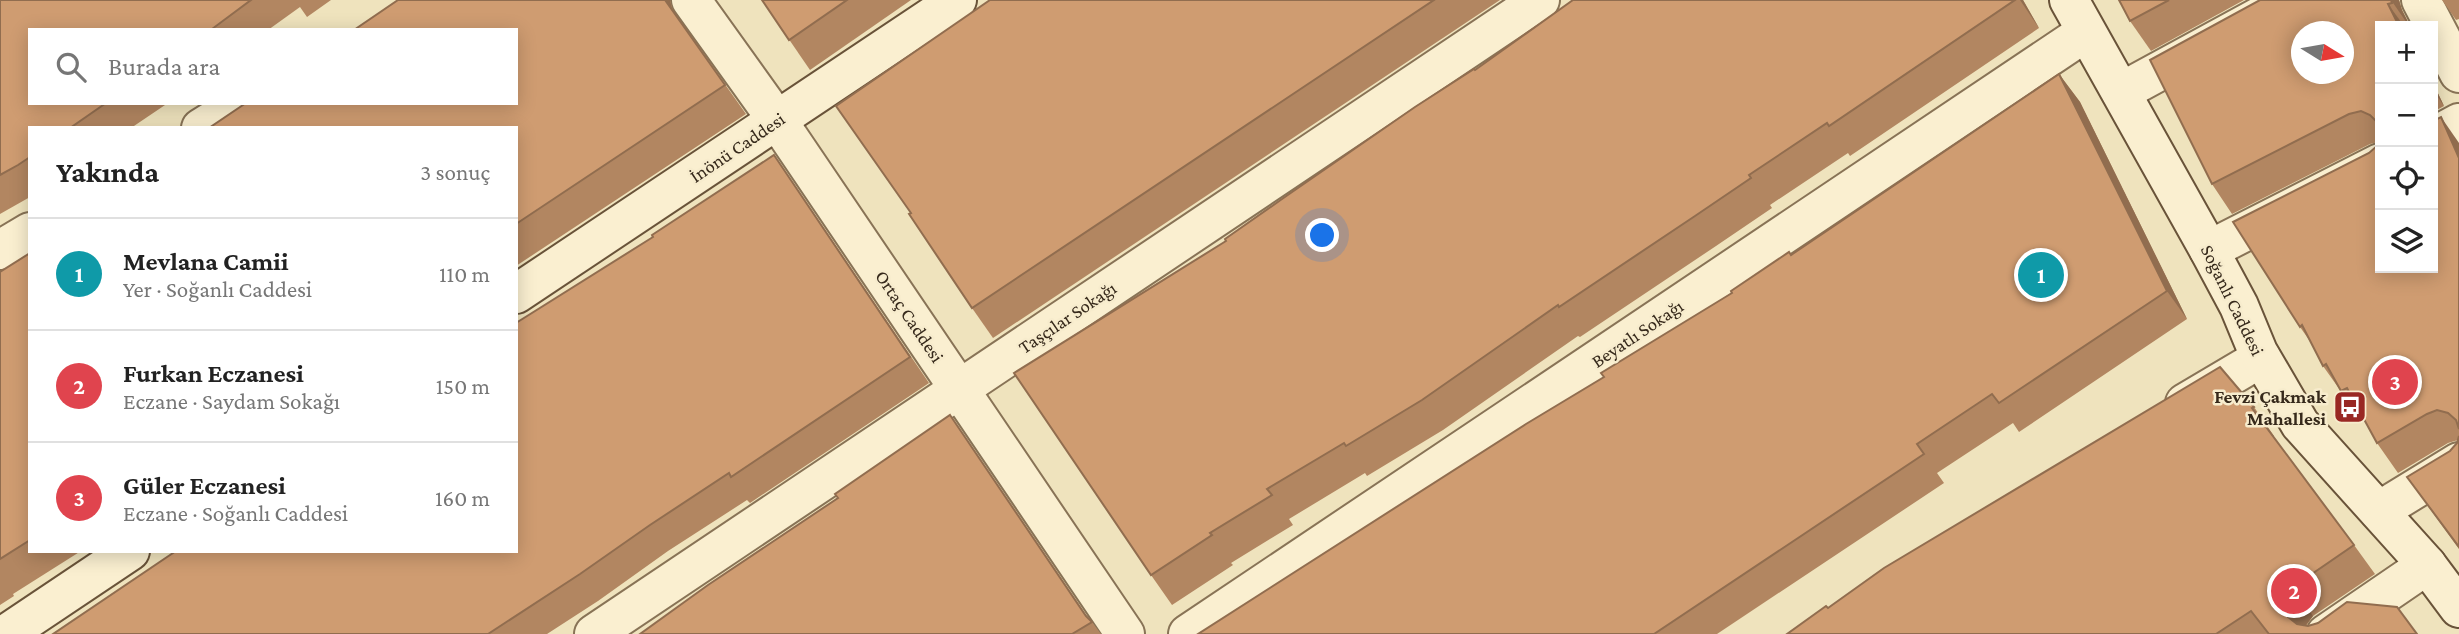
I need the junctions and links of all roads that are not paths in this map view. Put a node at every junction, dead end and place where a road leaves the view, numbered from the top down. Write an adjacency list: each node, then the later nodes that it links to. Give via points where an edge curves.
1 (691, 0): 10 (street, Ortaç Caddesi)
2 (957, 0): 10 (street, İnönü Caddesi)
3 (1540, 0): 20 (street, Taşçılar Sokağı)
4 (2290, 0): 8 (street)
5 (2421, 0): 7 (street)
6 (2078, 16): 8 (street, Soğanlı Caddesi); 30 (street, Beyatlı Sokağı)
7 (2454, 53)
8 (2121, 92): 17 (street, Soğanlı Caddesi)
9 (238, 105): 12 (street)
10 (777, 120): 18 (street, İnönü Caddesi); 20 (street, Ortaç Caddesi)
11 (2459, 123): 13 (street)
12 (204, 126)
13 (2438, 134)
14 (2375, 166): 17 (street)
15 (28, 233): 16 (street)
16 (0, 250)
17 (2209, 250): 19 (street, Soğanlı Caddesi)
18 (518, 293)
19 (2262, 358): 21 (street); 23 (street, Soğanlı Caddesi, via 2300,424)
20 (960, 389): 28 (street, Taşçılar Sokağı); 29 (street, Ortaç Caddesi)
21 (2155, 421)
22 (2459, 462): 23 (street)
23 (2379, 511): 25 (street, Soğanlı Caddesi)
24 (127, 553): 27 (street)
25 (2427, 565): 26 (street, Soğanlı Caddesi); 31 (street)
26 (2459, 608)
27 (6, 634)
28 (594, 634)
29 (1125, 634)
30 (1188, 634)
31 (2326, 634)

